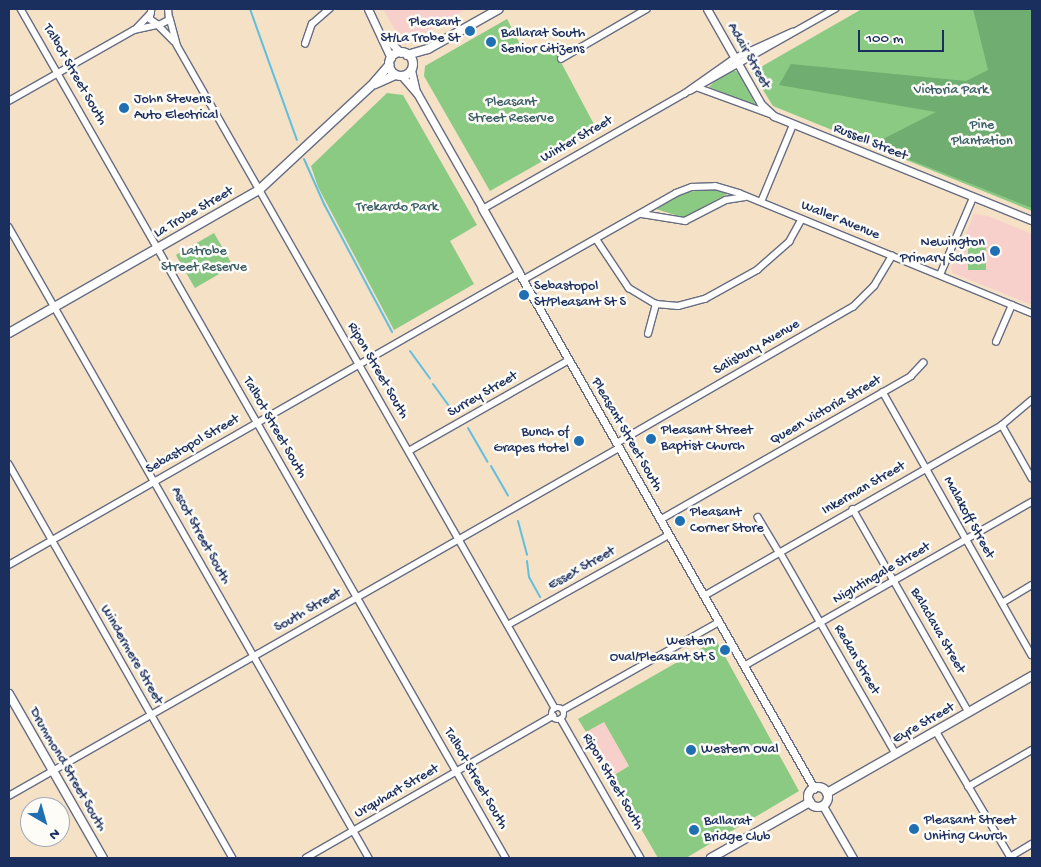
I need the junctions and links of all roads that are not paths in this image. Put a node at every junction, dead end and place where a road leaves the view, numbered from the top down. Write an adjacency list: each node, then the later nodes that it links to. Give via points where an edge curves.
1 (21, 9): 23 (street, Talbot Street South)
2 (168, 9): 11 (street, Ripon Street South)
3 (177, 9): 11 (street)
4 (329, 9): 15 (street, via 312,24)
5 (368, 9): 14 (street)
6 (499, 9): 17 (main road)
7 (647, 9): 19 (street)
8 (706, 9): 20 (street, Adair Street)
9 (835, 9): 20 (street, Winter Street, via 775,45)
10 (150, 11): 12 (street, Ripon Street South); 13 (street)
11 (170, 18): 12 (street, via 165,24); 16 (street, Ripon Street South)
12 (157, 25): 13 (street); 16 (street, Ripon Street South)
13 (134, 30): 23 (street)
14 (384, 36): 18 (street); 21 (street)
15 (305, 44)
16 (177, 45): 32 (street, Ripon Street South)
17 (428, 48): 18 (main road); 22 (main road)
18 (404, 54): 21 (main road); 22 (main road)
19 (561, 58)
20 (736, 60): 26 (street, Winter Street); 28 (street, Winter Street); 30 (street, Adair Street)
21 (390, 62): 24 (main road); 25 (main road, La Trobe Street)
22 (412, 67): 24 (main road, La Trobe Street); 27 (street, Pleasant Street South)
23 (58, 73): 29 (street); 42 (street, Talbot Street South)
24 (398, 76): 25 (main road, La Trobe Street); 27 (street, Pleasant Street South)
25 (371, 86): 32 (main road, La Trobe Street)
26 (699, 88): 28 (street, Winter Street); 30 (street, Russell Street)
27 (417, 94): 36 (street, Pleasant Street South)
28 (684, 94): 36 (street, Winter Street)
29 (9, 101)
30 (770, 114): 31 (street, Russell Street)
31 (793, 125): 34 (street, Russell Street); 35 (street)
32 (260, 189): 42 (main road, La Trobe Street); 55 (street, Ripon Street South)
33 (750, 198): 35 (street, Waller Avenue); 37 (street, Waller Avenue, via 729,198 685,221); 37 (street, Waller Avenue, via 720,186 697,186 676,193)
34 (973, 198): 39 (street, Russell Street); 44 (street)
35 (761, 202): 38 (street, Waller Avenue)
36 (483, 209): 45 (main road, Pleasant Street South)
37 (639, 214): 41 (street, Waller Avenue)
38 (802, 219): 43 (street, Waller Avenue); 46 (street, via 790,242 757,270 705,300 678,306)
39 (1032, 220)
40 (9, 227): 48 (street, Ascot Street South)
41 (597, 240): 45 (street, Waller Avenue); 46 (street, via 628,288)
42 (157, 248): 48 (main road, La Trobe Street); 58 (street, Talbot Street South)
43 (892, 256): 44 (street, Waller Avenue); 60 (street, Salisbury Avenue, via 874,286 853,308)
44 (940, 275): 47 (street, Waller Avenue)
45 (521, 276): 53 (street, Pleasant Street South); 55 (street, Sebastopol Street)
46 (656, 304): 51 (street)
47 (1012, 305): 49 (street, Waller Avenue); 52 (street)
48 (54, 307): 50 (main road, La Trobe Street); 66 (street, Ascot Street South)
49 (1032, 314)
50 (9, 333)
51 (648, 334)
52 (996, 342)
53 (569, 360): 60 (street, Pleasant Street South); 61 (street, Surrey Street)
54 (923, 363): 56 (street, Queen Victoria Street, via 913,374)
55 (359, 365): 58 (street, Sebastopol Street); 61 (street, Ripon Street South)
56 (883, 392): 63 (street, Malakoff Street); 70 (street, Queen Victoria Street)
57 (1032, 400): 59 (street, Inkerman Street)
58 (257, 423): 66 (street, Sebastopol Street); 80 (street, Talbot Street South)
59 (1002, 425): 63 (street, Inkerman Street); 64 (street)
60 (618, 445): 70 (street, Pleasant Street South); 73 (street, South Street)
61 (408, 451): 73 (street, Ripon Street South)
62 (9, 464): 72 (street, Windermere Street)
63 (926, 468): 68 (street, Inkerman Street); 74 (street, Malakoff Street)
64 (1030, 468): 65 (street)
65 (1032, 478)
66 (155, 481): 72 (street, Sebastopol Street); 86 (street, Ascot Street South)
67 (1032, 502): 74 (street, Nightingale Street)
68 (853, 510): 75 (street, Inkerman Street); 77 (street, Balaclava Street)
69 (758, 516): 75 (street, Redan Street)
70 (660, 520): 71 (street, Pleasant Street South)
71 (669, 535): 79 (street, Pleasant Street South); 84 (street, Essex Street)
72 (51, 540): 76 (street, Sebastopol Street); 93 (street, Windermere Street)
73 (459, 540): 80 (street, South Street); 84 (street, Ripon Street South)
74 (966, 540): 77 (street, Nightingale Street); 81 (street, Malakoff Street)
75 (779, 552): 79 (street, Inkerman Street); 83 (street, Redan Street)
76 (9, 565)
77 (894, 581): 83 (street, Nightingale Street); 92 (street, Balaclava Street)
78 (1032, 585): 81 (street)
79 (704, 596): 82 (street, Pleasant Street South)
80 (356, 598): 86 (street, South Street); 100 (street, Talbot Street South)
81 (1002, 603): 85 (street, Malakoff Street)
82 (719, 622): 87 (street, Pleasant Street South); 91 (street)
83 (821, 623): 87 (street, Nightingale Street); 98 (street, Redan Street)
84 (508, 625): 90 (street, Ripon Street South)
85 (1032, 655)
86 (254, 656): 93 (street, South Street); 107 (street, Ascot Street South)
87 (744, 666): 102 (street, Pleasant Street South)
88 (1032, 676): 92 (main road, Eyre Street)
89 (9, 694): 99 (main road, Drummond Street South)
90 (555, 708): 91 (street); 94 (street)
91 (564, 710): 95 (street)
92 (969, 712): 96 (main road, Eyre Street)
93 (151, 715): 99 (street, South Street); 111 (street, Windermere Street)
94 (553, 716): 95 (street); 100 (street, Urquhart Street)
95 (561, 719): 115 (street, Ripon Street South)
96 (936, 731): 98 (main road, Eyre Street); 101 (street)
97 (1032, 750): 101 (street)
98 (896, 754): 103 (main road, Eyre Street)
99 (53, 771): 104 (street, South Street); 110 (main road, Drummond Street South)
100 (456, 772): 107 (street, Urquhart Street); 114 (street, Talbot Street South)
101 (968, 787): 109 (street)
102 (814, 788): 103 (main road, via 823,788); 105 (main road, via 809,796)
103 (827, 793): 106 (main road, via 828,800)
104 (9, 796)
105 (810, 802): 106 (main road, via 816,807); 116 (main road)
106 (823, 806): 117 (street)
107 (353, 831): 112 (street, Urquhart Street); 113 (street, Ascot Street South)
108 (1032, 844): 109 (street)
109 (1010, 857)
110 (103, 858)
111 (233, 858)
112 (306, 858)
113 (369, 858)
114 (506, 858)
115 (641, 858)
116 (711, 858)
117 (853, 858)

